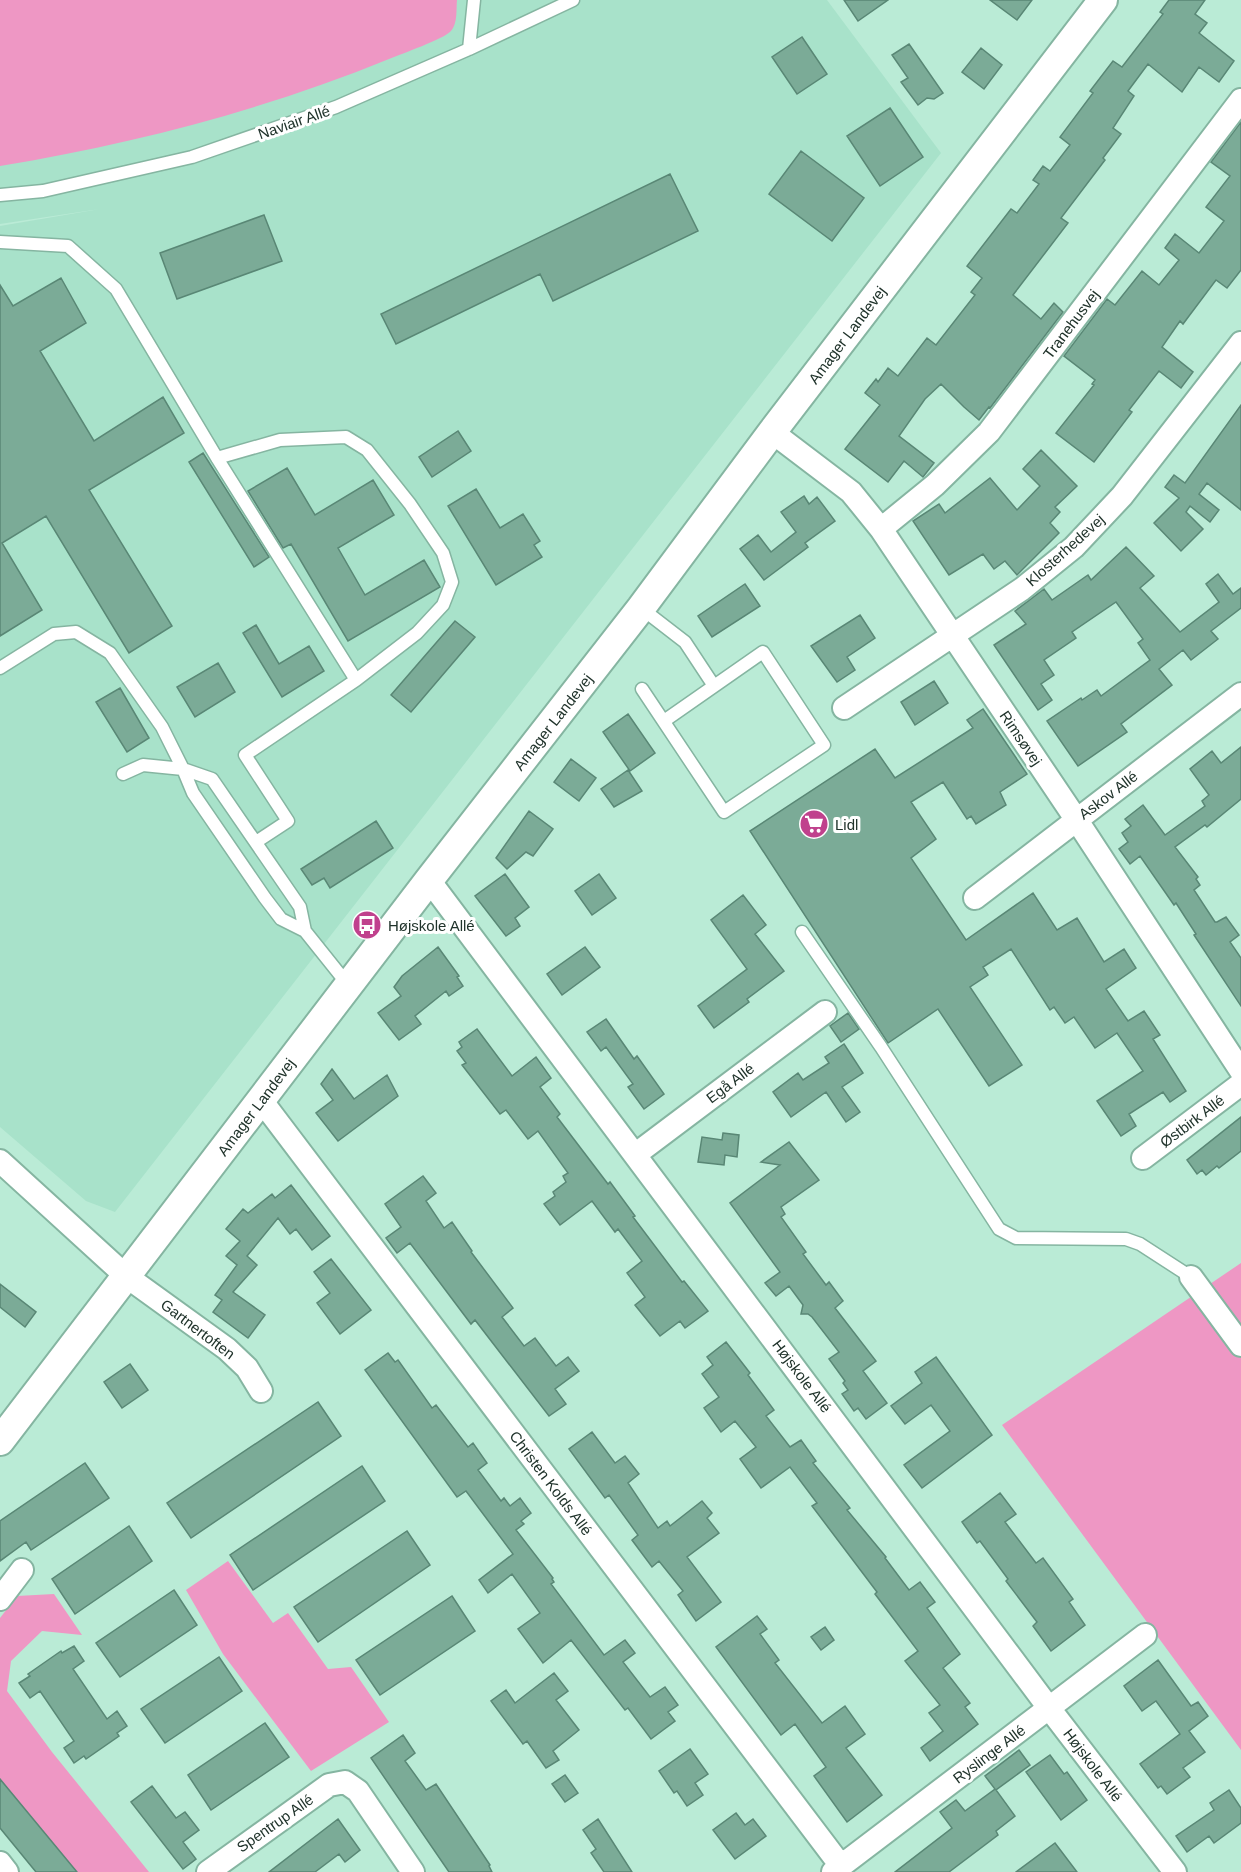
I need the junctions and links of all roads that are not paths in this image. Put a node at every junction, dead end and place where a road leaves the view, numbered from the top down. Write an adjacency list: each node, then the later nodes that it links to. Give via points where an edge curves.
1 (474, 0): 4 (lane)
2 (573, 0): 4 (lane, Naviair Allé)
3 (1102, 0): 9 (street, Amager Landevej)
4 (469, 49): 6 (lane, Naviair Allé, via 336,107 192,158 43,191)
5 (1241, 100): 11 (street, Tranehusvej, via 989,432 935,485)
6 (0, 195)
7 (0, 242): 10 (lane, via 68,246 116,289)
8 (1241, 343): 13 (street, Klosterhedevej, via 1122,496 1074,547)
9 (772, 432): 11 (street, Rimsøvej, via 851,492); 12 (street, Amager Landevej)
10 (217, 458): 15 (lane); 15 (lane, via 280,440 346,437 367,450 443,553 452,582 443,605 417,633)
11 (881, 529): 13 (street, Rimsøvej)
12 (641, 608): 16 (lane, via 685,642); 25 (street, Amager Landevej)
13 (954, 636): 19 (street, Klosterhedevej); 23 (street, Rimsøvej)
14 (0, 668): 21 (lane, via 54,634 76,632 110,653 162,727)
15 (356, 680): 24 (lane, via 245,755 288,821)
16 (714, 686): 20 (lane); 20 (lane, via 763,652 824,745 723,812)
17 (642, 689): 20 (lane)
18 (1241, 694): 23 (street, Askov Allé)
19 (844, 708)
20 (663, 721)
21 (183, 769): 22 (lane, via 143,765); 24 (lane, via 213,779); 27 (lane, via 193,793 281,919)
22 (123, 774)
23 (1076, 819): 26 (street, Askov Allé); 31 (street, Rimsøvej)
24 (256, 842): 27 (lane, via 300,907)
25 (429, 880): 29 (street, Amager Landevej); 34 (street, Højskole Allé)
26 (975, 898)
27 (305, 931): 29 (lane)
28 (802, 932): 38 (lane, via 999,1228 1016,1238 1125,1239 1140,1244)
29 (349, 986): 33 (street, Amager Landevej)
30 (825, 1012): 34 (street, Egå Allé)
31 (1241, 1071)
32 (1241, 1084): 35 (street, Østbirk Allé)
33 (261, 1100): 37 (street, Amager Landevej); 47 (street, Christen Kolds Allé)
34 (636, 1154): 45 (street, Højskole Allé)
35 (1143, 1158)
36 (0, 1161): 37 (street, Gartnertoften)
37 (126, 1276): 40 (street, Gartnertoften, via 228,1349 247,1368); 41 (street, Amager Landevej)
38 (1191, 1277): 39 (street)
39 (1241, 1345)
40 (261, 1391)
41 (0, 1441)
42 (22, 1570): 43 (street)
43 (0, 1599)
44 (1145, 1635): 45 (street, Ryslinge Allé)
45 (1050, 1708): 47 (street, Ryslinge Allé); 51 (street, Højskole Allé)
46 (0, 1863): 48 (street)
47 (837, 1869)
48 (7, 1872)
49 (208, 1872): 50 (street, Spentrup Allé, via 329,1785 345,1782 358,1791)
50 (413, 1872)
51 (1175, 1872)

